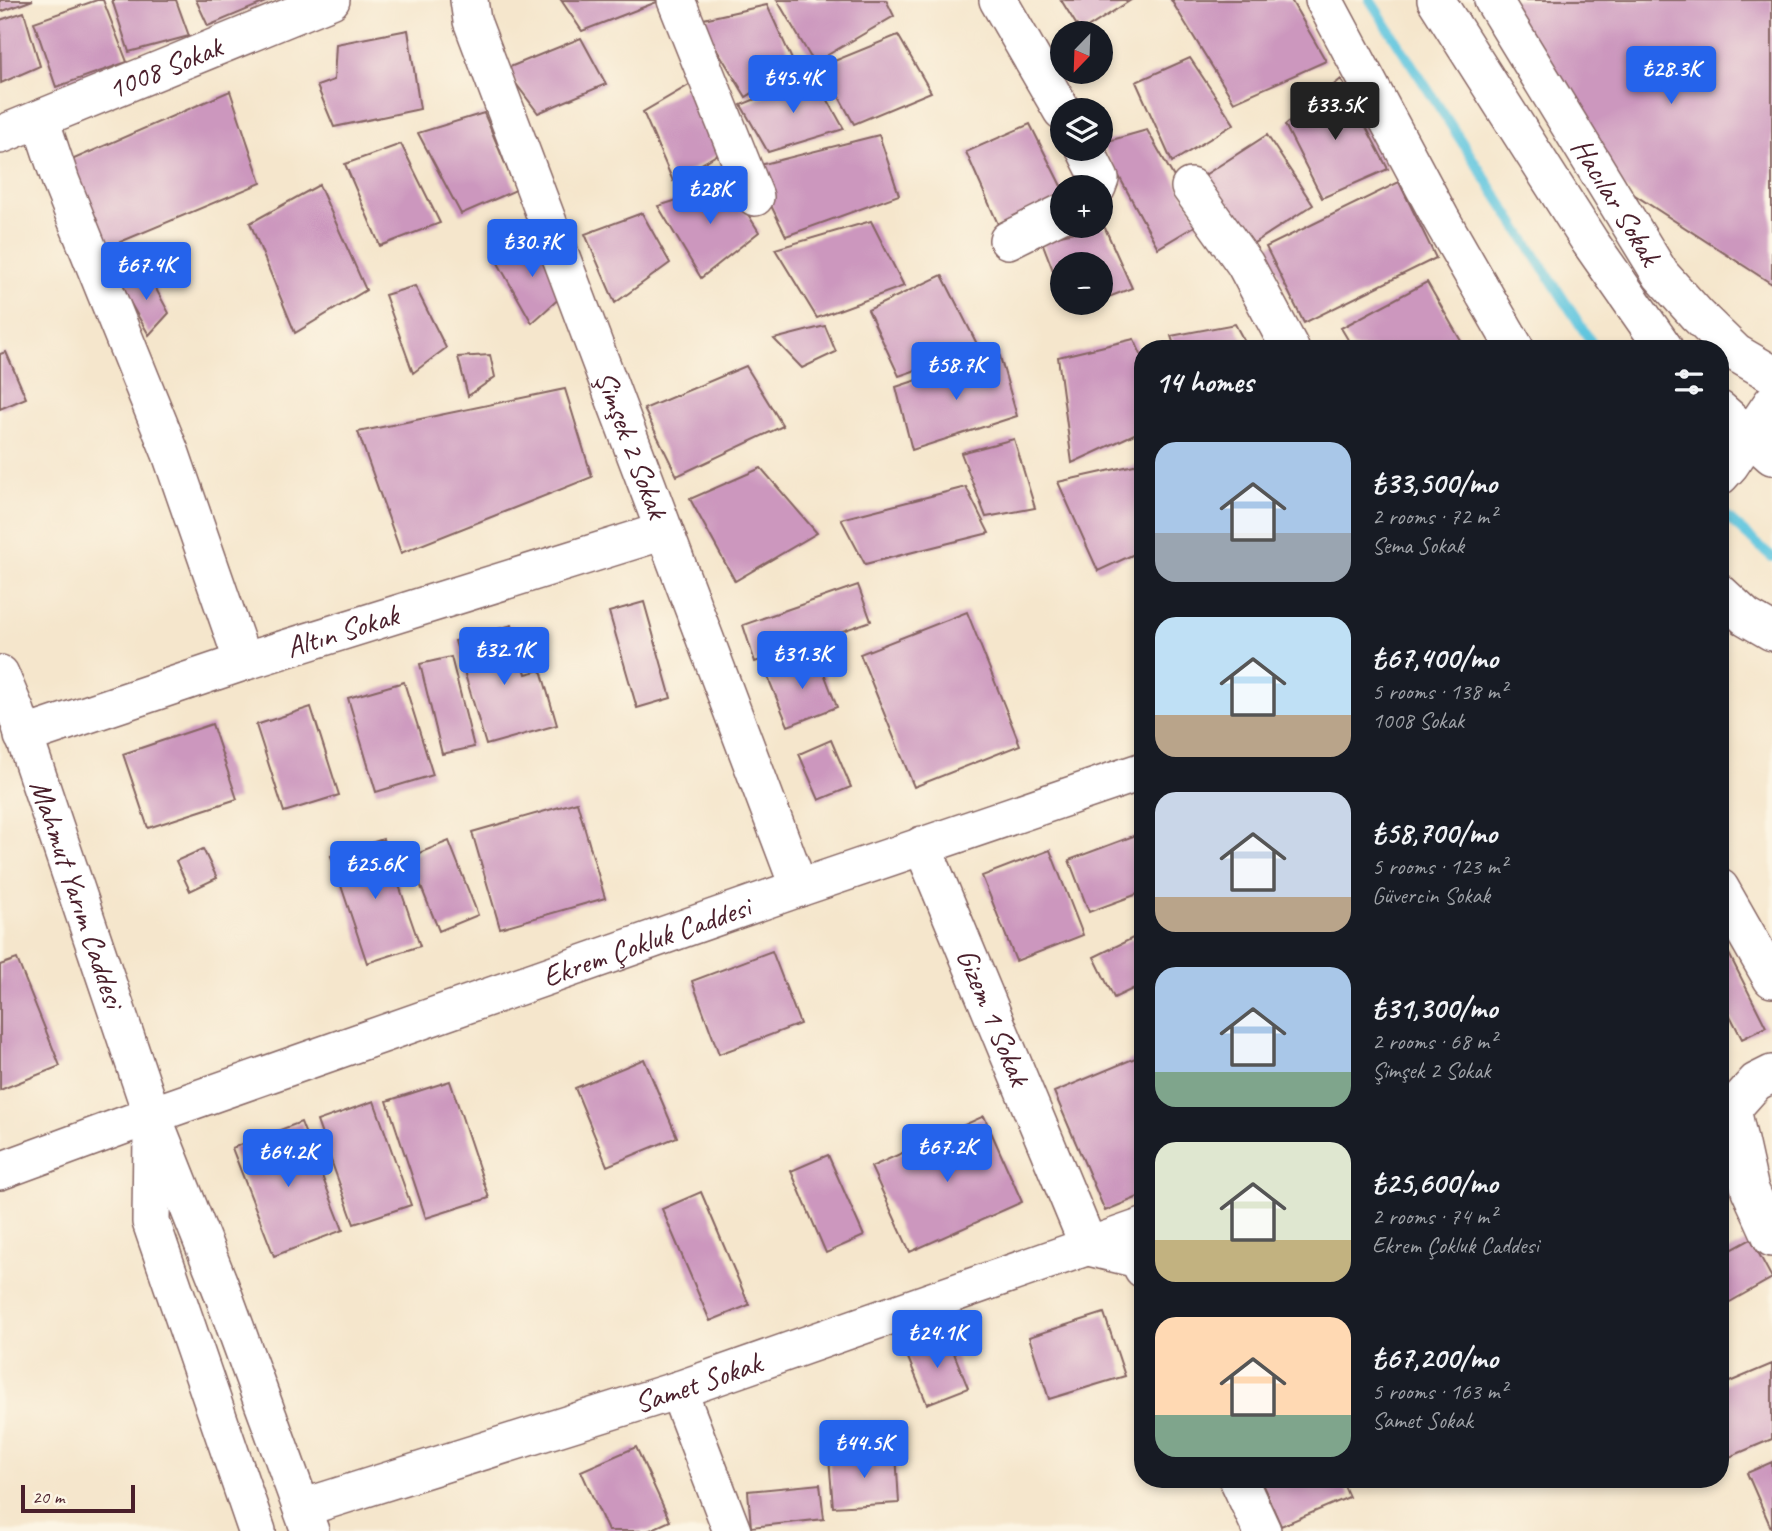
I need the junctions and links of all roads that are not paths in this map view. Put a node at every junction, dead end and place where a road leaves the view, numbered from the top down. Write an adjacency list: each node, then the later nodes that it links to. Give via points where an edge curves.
1 (331, 0): 9 (street, 1008 Sokak)
2 (469, 0): 24 (street, Şimşek 2 Sokak, via 471,21)
3 (676, 0): 12 (street)
4 (998, 0): 8 (street)
5 (1324, 0): 16 (street)
6 (1436, 0): 17 (street, Hacılar Sokak, via 1590,242)
7 (1493, 0): 18 (street, Hacılar Sokak, via 1661,275)
8 (1055, 98)
9 (40, 119): 10 (street, 1008 Sokak); 27 (street, via 171,454)
10 (0, 135)
11 (1190, 187): 15 (street, via 1245,264)
12 (755, 197)
13 (1050, 219): 14 (street)
14 (1008, 240)
15 (1286, 340)
16 (1510, 340)
17 (1658, 340)
18 (1722, 340)
19 (1729, 346): 20 (street, Hacılar Sokak)
20 (1772, 374)
21 (1772, 403): 23 (street)
22 (1729, 429): 23 (street)
23 (1743, 458)
24 (664, 531): 27 (street, Altın Sokak); 32 (street, Şimşek 2 Sokak)
25 (1729, 601): 26 (street)
26 (1772, 632)
27 (243, 662): 29 (street, Altın Sokak)
28 (0, 674): 29 (street, Mahmut Yarım Caddesi)
29 (13, 722): 36 (street, Mahmut Yarım Caddesi)
30 (1134, 774): 31 (street, Ekrem Çokluk Caddesi)
31 (922, 845): 32 (street, Ekrem Çokluk Caddesi); 40 (street, Gizem 1 Sokak)
32 (799, 888): 36 (street, Ekrem Çokluk Caddesi)
33 (1729, 904): 34 (street)
34 (1772, 979)
35 (1772, 1074): 39 (street, via 1756,1082 1732,1109 1750,1190)
36 (152, 1115): 37 (street, Ekrem Çokluk Caddesi); 44 (street, Mahmut Yarım Caddesi); 45 (street, Mahmut Yarım Caddesi, via 151,1222)
37 (0, 1171)
38 (1134, 1230): 40 (street, Samet Sokak)
39 (1772, 1238)
40 (1089, 1247): 41 (street); 42 (street, Samet Sokak)
41 (1134, 1258)
42 (678, 1390): 44 (street, Samet Sokak); 46 (street)
43 (1242, 1488): 47 (street)
44 (306, 1520)
45 (257, 1531)
46 (732, 1531)
47 (1262, 1531)

